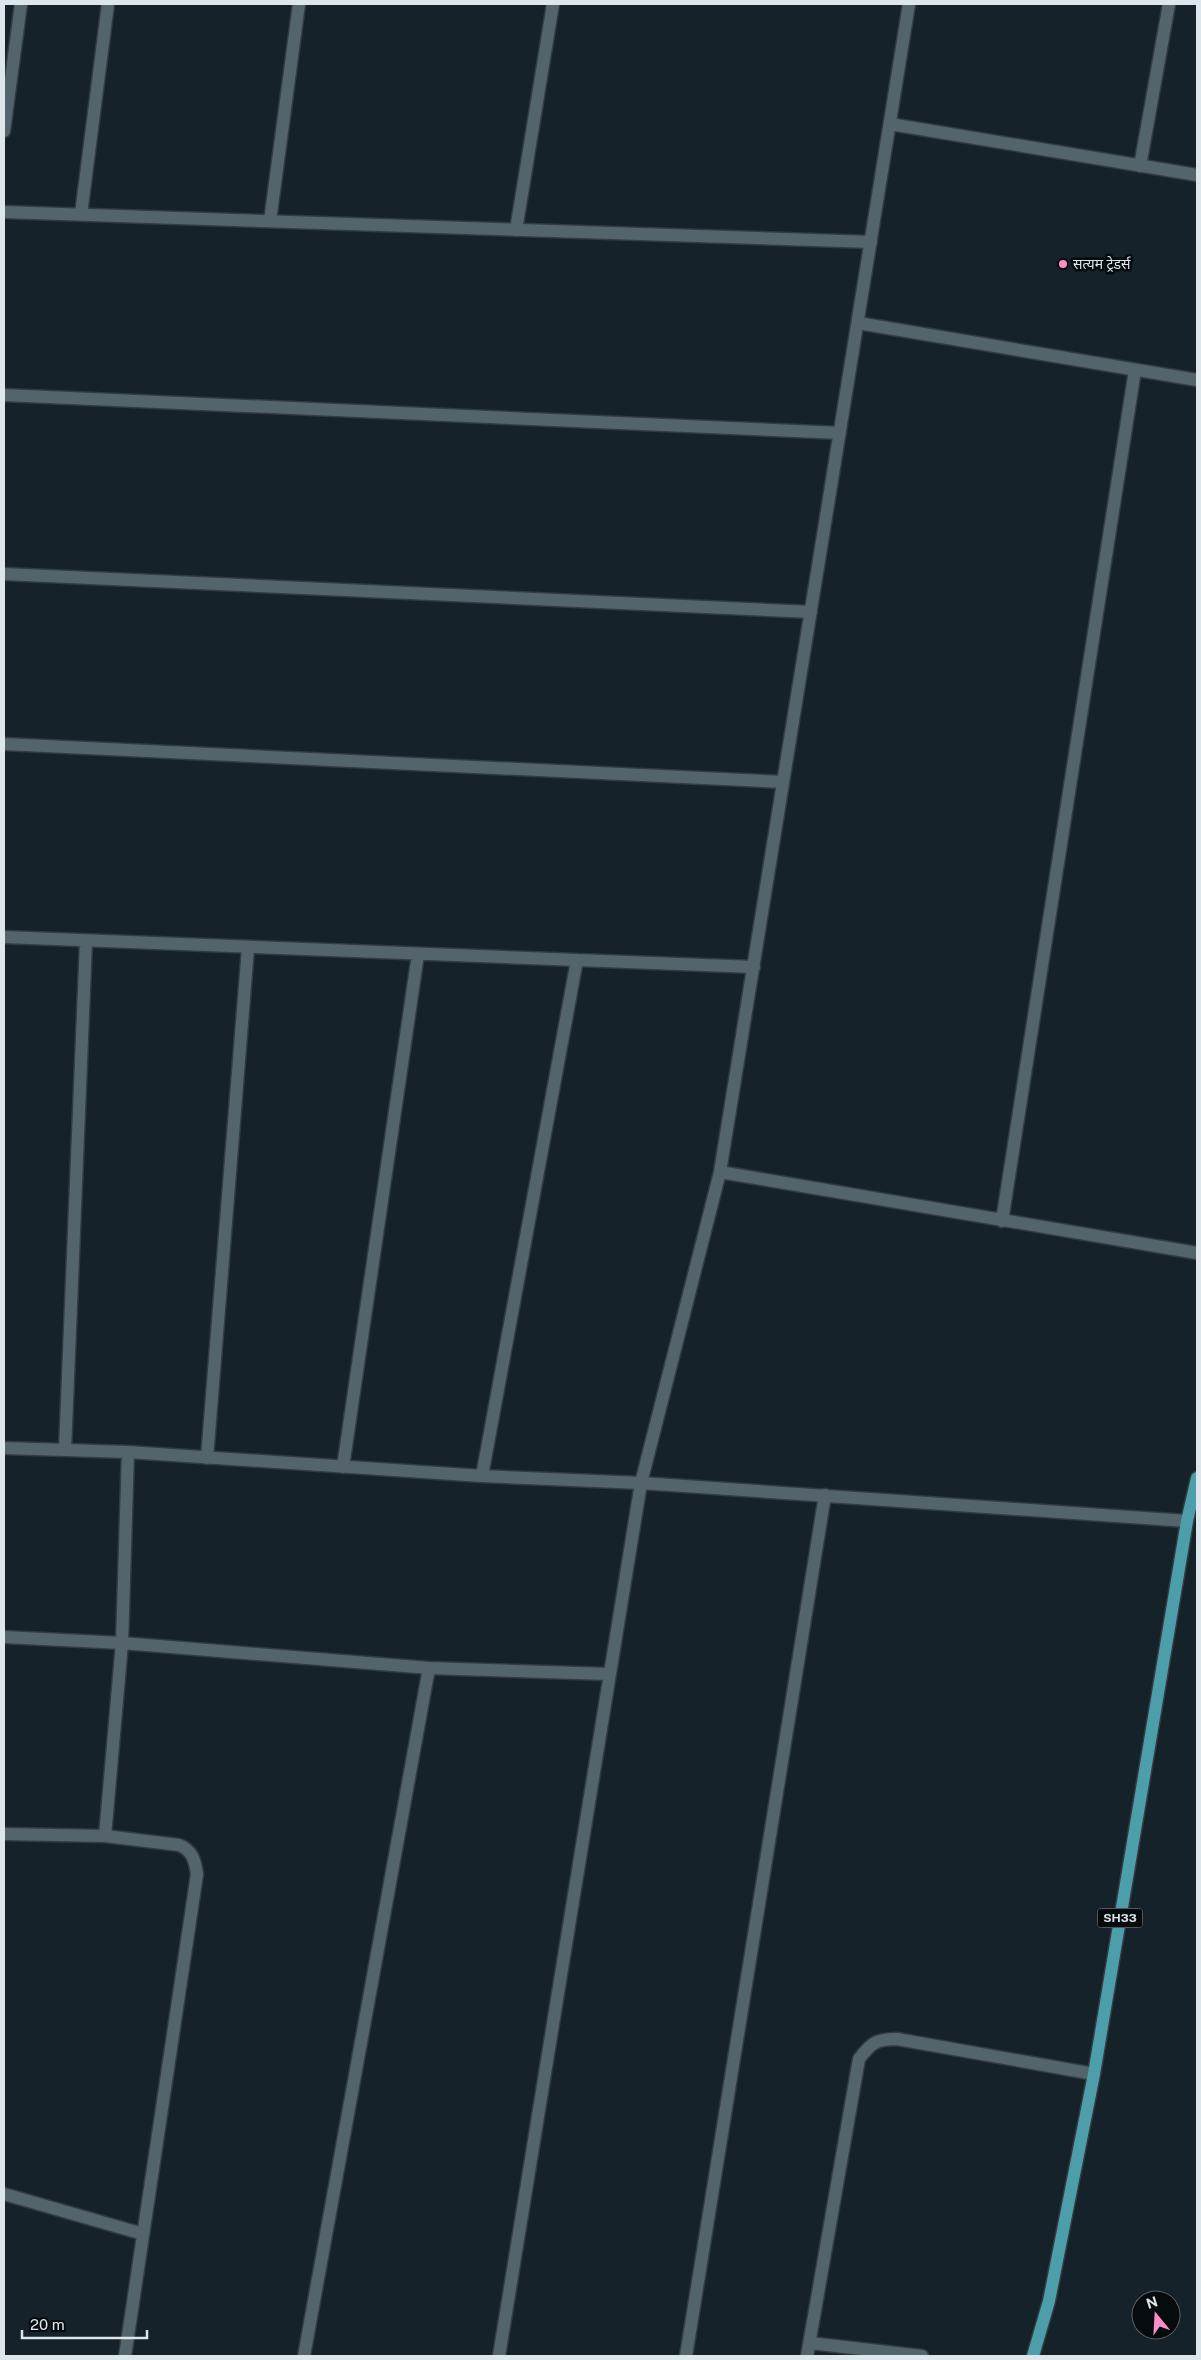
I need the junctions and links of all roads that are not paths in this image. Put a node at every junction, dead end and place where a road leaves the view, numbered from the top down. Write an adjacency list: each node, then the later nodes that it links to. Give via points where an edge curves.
1 (21, 4): 7 (street)
2 (108, 4): 13 (street)
3 (298, 4): 14 (street)
4 (553, 4): 15 (street)
5 (909, 4): 8 (street)
6 (1169, 4): 10 (street)
7 (8, 63): 9 (street)
8 (890, 124): 10 (street); 16 (street)
9 (4, 131)
10 (1140, 166): 11 (street)
11 (1197, 175)
12 (4, 212): 13 (street)
13 (81, 214): 14 (street)
14 (270, 221): 15 (street)
15 (516, 230): 16 (street)
16 (871, 242): 17 (street)
17 (858, 323): 18 (street); 21 (street)
18 (1135, 370): 19 (street); 33 (street)
19 (1197, 380)
20 (4, 395): 21 (street)
21 (840, 432): 23 (street)
22 (4, 574): 23 (street)
23 (811, 612): 25 (street)
24 (4, 744): 25 (street)
25 (783, 782): 31 (street)
26 (4, 937): 27 (street)
27 (86, 940): 28 (street); 36 (street)
28 (248, 948): 29 (street); 38 (street)
29 (418, 954): 30 (street); 39 (street)
30 (577, 960): 31 (street); 40 (street)
31 (754, 967): 32 (street)
32 (720, 1172): 33 (street); 42 (street)
33 (1002, 1221): 34 (street)
34 (1197, 1253)
35 (4, 1448): 36 (street)
36 (65, 1450): 37 (street)
37 (128, 1452): 38 (street); 46 (street)
38 (207, 1458): 39 (street)
39 (343, 1467): 40 (street)
40 (482, 1476): 42 (street)
41 (1197, 1478): 44 (main road, SH33)
42 (641, 1483): 43 (street); 48 (street)
43 (825, 1495): 44 (street); 58 (street)
44 (1187, 1521): 51 (main road, SH33)
45 (4, 1637): 46 (street)
46 (122, 1643): 47 (street); 50 (street)
47 (429, 1668): 48 (street); 56 (street)
48 (608, 1674): 57 (street)
49 (4, 1834): 50 (street)
50 (106, 1836): 53 (street, via 188,1848 195,1860 197,1874)
51 (1094, 2074): 54 (street, via 897,2039 884,2039 869,2045 859,2060); 61 (main road, SH33, via 1049,2301)
52 (4, 2194): 53 (street)
53 (143, 2234): 55 (street)
54 (810, 2343): 59 (street); 60 (street)
55 (125, 2356)
56 (304, 2356)
57 (499, 2356)
58 (686, 2356)
59 (807, 2356)
60 (922, 2356)
61 (1033, 2356)

